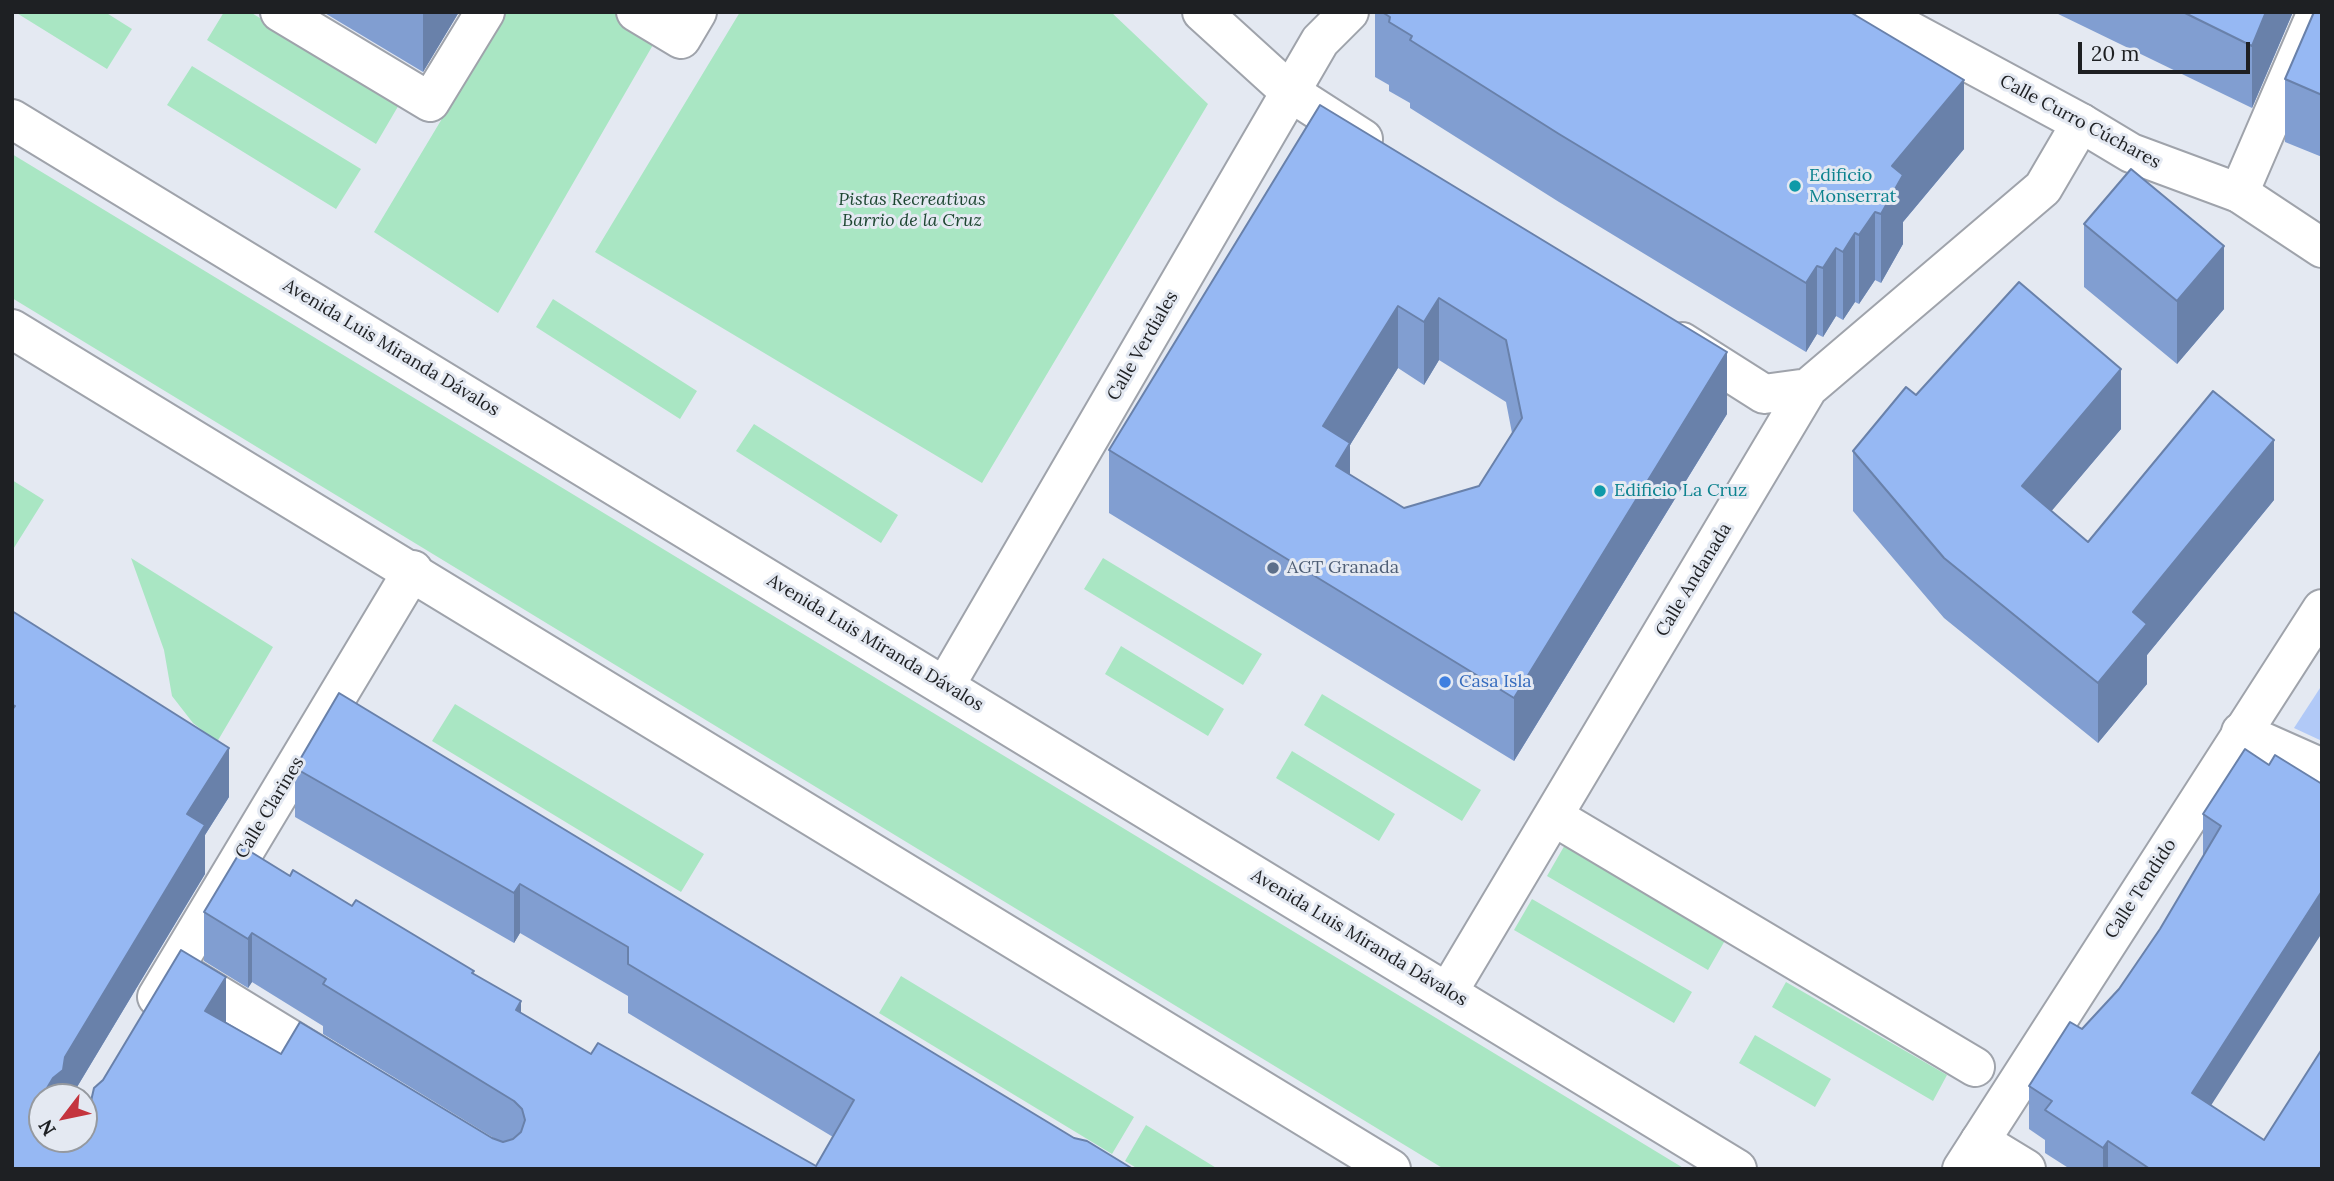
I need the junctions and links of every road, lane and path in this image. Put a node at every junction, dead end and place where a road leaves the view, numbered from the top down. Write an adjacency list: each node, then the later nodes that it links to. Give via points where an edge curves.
1 (280, 12): 2 (street, via 430,102)
2 (485, 12)
3 (636, 12): 4 (street, via 681,39)
4 (697, 12)
5 (1202, 12): 9 (street)
6 (1349, 12): 9 (street, Calle Verdiales, via 1320,41)
7 (1875, 12): 11 (street, Calle Curro Cúchares)
8 (2317, 12): 13 (street)
9 (1290, 92): 12 (street); 20 (street, Calle Verdiales)
10 (12, 119): 20 (street, Avenida Luis Miranda Dávalos)
11 (2081, 124): 13 (street, Calle Curro Cúchares, via 2131,153); 17 (street, Calle Andanada, via 2043,188)
12 (1398, 161)
13 (2239, 193): 14 (street, Calle Curro Cúchares)
14 (2322, 248)
15 (1656, 325): 17 (street, via 1765,394)
16 (12, 328): 18 (street)
17 (1808, 388): 23 (street, Calle Andanada)
18 (413, 570): 24 (street, Calle Clarines, via 344,719); 30 (street)
19 (2322, 609): 21 (street, Calle Tendido)
20 (945, 685): 25 (street, Avenida Luis Miranda Dávalos)
21 (2241, 732): 22 (street); 29 (street, Calle Tendido)
22 (2322, 768)
23 (1553, 816): 25 (street, Calle Andanada); 27 (street)
24 (174, 969): 26 (street, Calle Clarines); 28 (street)
25 (1448, 992): 31 (street, Avenida Luis Miranda Dávalos)
26 (139, 1026)
27 (1975, 1067)
28 (362, 1083)
29 (1971, 1155): 32 (street)
30 (1391, 1169)
31 (1737, 1169)
32 (2026, 1169)

